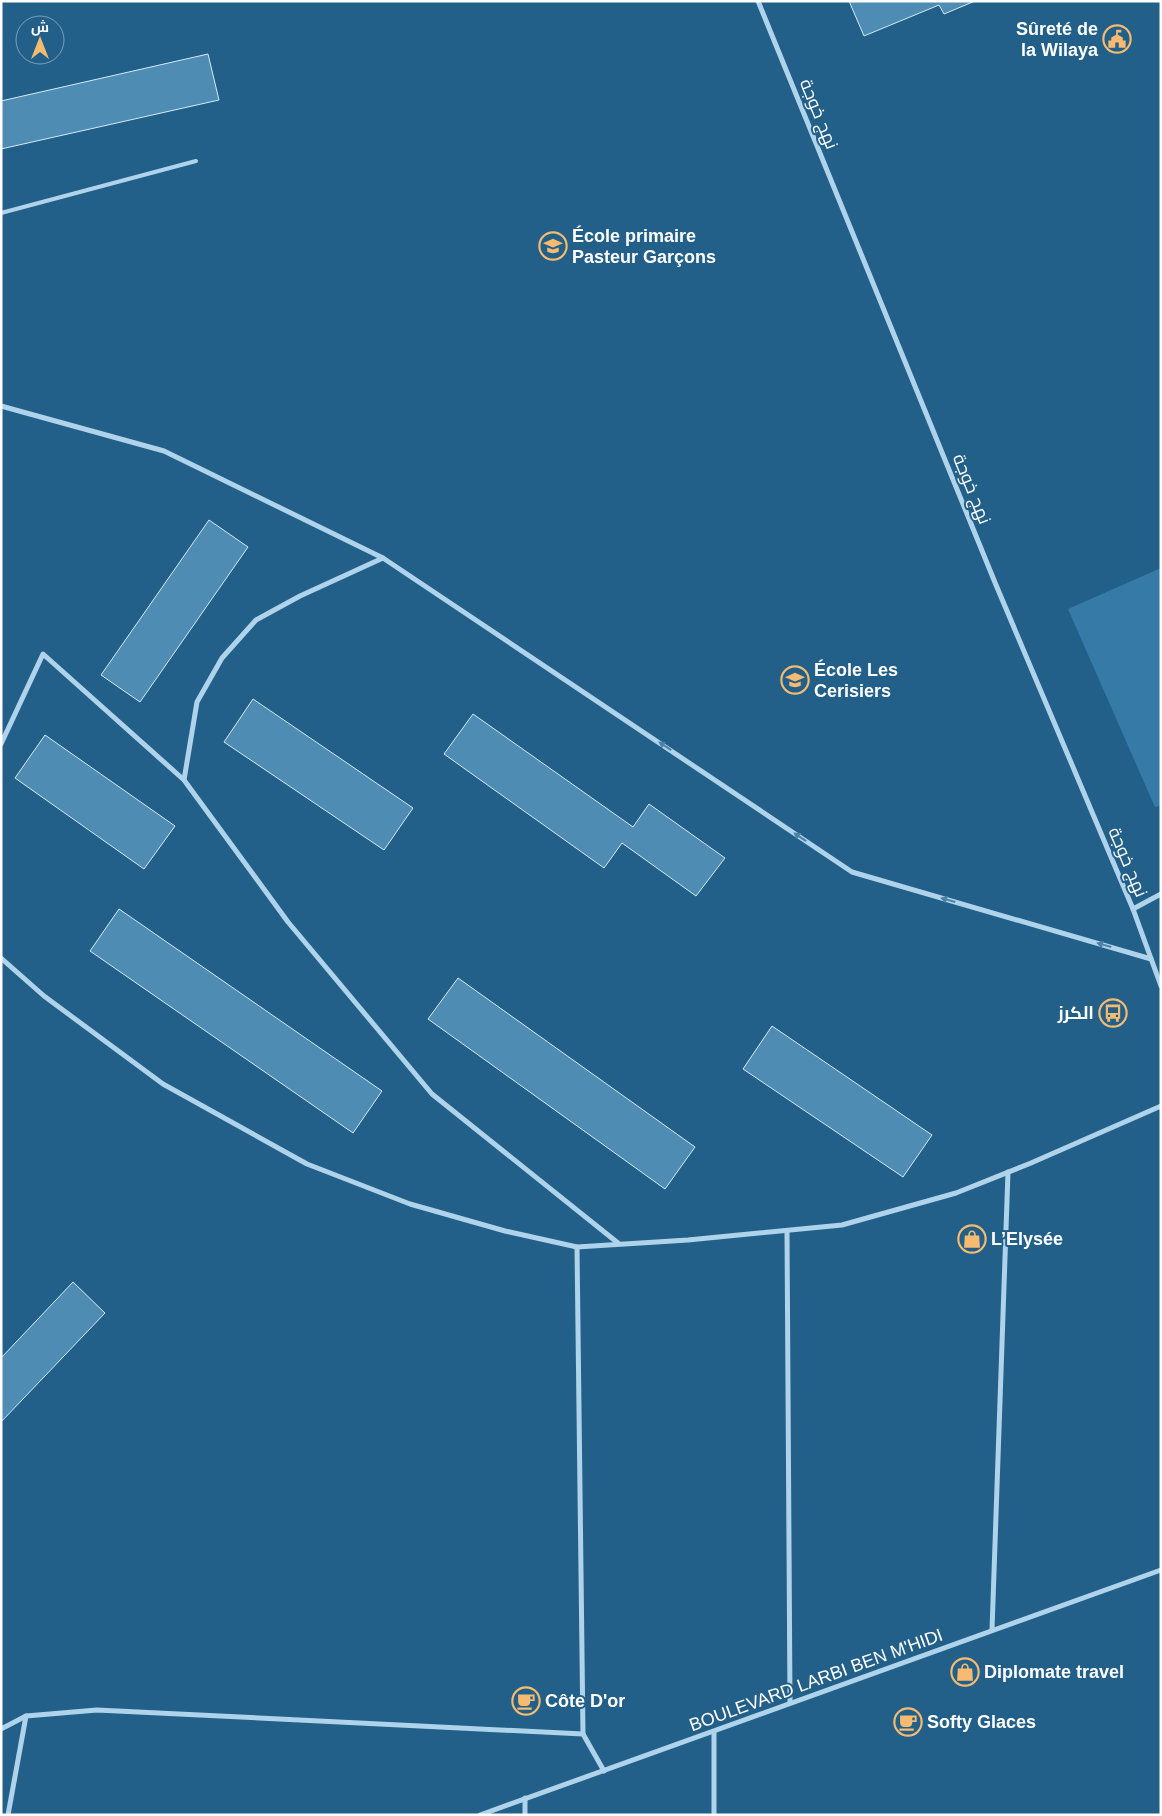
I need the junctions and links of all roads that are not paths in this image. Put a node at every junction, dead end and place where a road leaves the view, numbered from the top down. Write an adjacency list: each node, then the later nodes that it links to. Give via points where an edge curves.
1 (758, 1): 9 (street, نهج خوجة, via 996,584)
2 (196, 161): 3 (lane)
3 (1, 213)
4 (2, 404): 5 (street, via 164,451)
5 (383, 558): 7 (street, via 256,620 222,658 197,702); 11 (street, one-way to 5, via 852,872)
6 (1, 744): 7 (street, via 44,654)
7 (184, 780): 16 (street, via 288,922 432,1094)
8 (1161, 894): 9 (street)
9 (1133, 909): 11 (street, نهج خوجة)
10 (1, 958): 17 (street, via 44,996 163,1084 307,1164 410,1204 505,1231)
11 (1151, 959): 12 (street, نهج خوجة)
12 (1161, 986)
13 (1161, 1106): 14 (street)
14 (1008, 1172): 15 (street, via 956,1193 842,1225); 19 (street)
15 (787, 1231): 16 (street); 20 (street)
16 (618, 1243): 17 (street)
17 (577, 1246): 24 (street)
18 (1161, 1570): 19 (street, BOULEVARD LARBI BEN M'HIDI)
19 (992, 1630): 20 (street, BOULEVARD LARBI BEN M'HIDI)
20 (790, 1702): 23 (street, BOULEVARD LARBI BEN M'HIDI)
21 (26, 1716): 22 (street); 24 (street, via 97,1710); 27 (street)
22 (1, 1729)
23 (714, 1732): 25 (street, BOULEVARD LARBI BEN M'HIDI); 30 (street)
24 (583, 1734): 25 (street)
25 (604, 1771): 26 (street, BOULEVARD LARBI BEN M'HIDI)
26 (525, 1798): 28 (street, BOULEVARD LARBI BEN M'HIDI); 29 (street)
27 (8, 1815)
28 (480, 1815)
29 (525, 1815)
30 (714, 1815)

